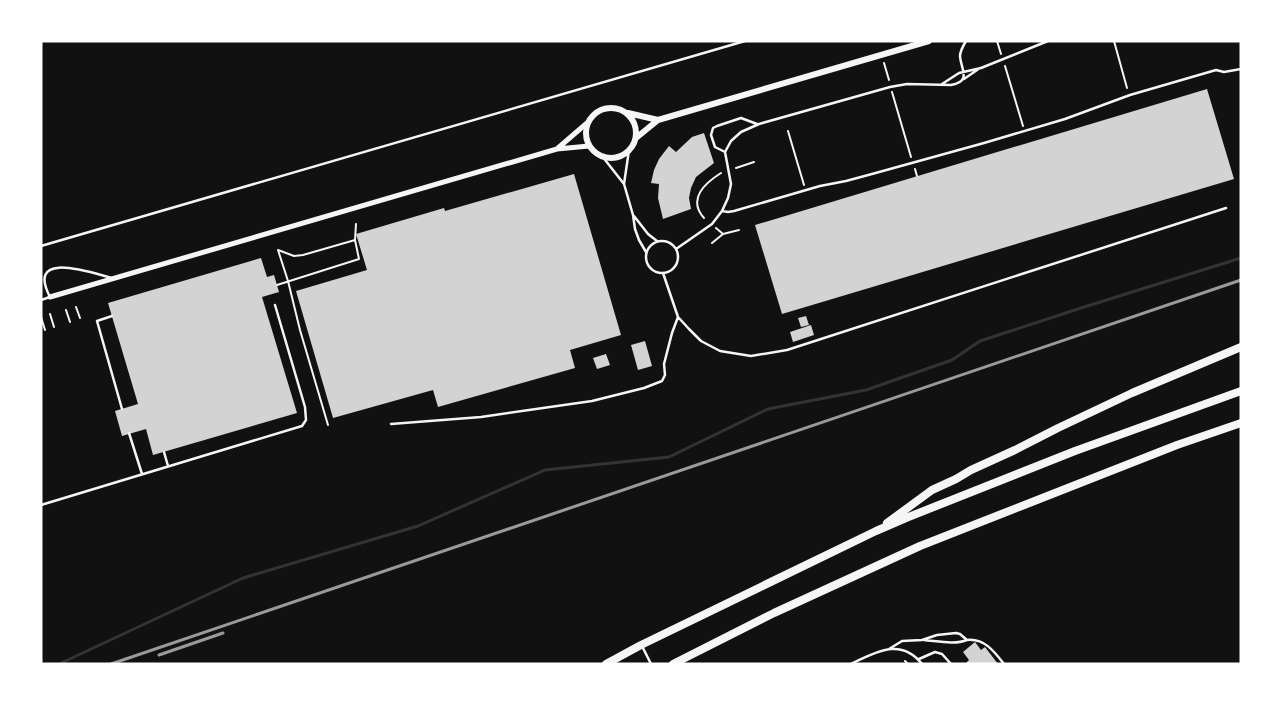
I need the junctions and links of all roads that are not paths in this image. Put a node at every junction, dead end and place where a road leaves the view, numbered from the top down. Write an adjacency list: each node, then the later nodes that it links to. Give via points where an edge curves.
1 (745, 41): 25 (lane)
2 (929, 41): 11 (street)
3 (966, 41): 7 (lane, via 960,56)
4 (1048, 41): 5 (lane)
5 (982, 68): 7 (lane); 8 (lane)
6 (1241, 69): 22 (lane, via 1216,70 913,163 734,211)
7 (963, 72): 8 (lane); 9 (lane)
8 (963, 79): 9 (lane, via 951,86)
9 (940, 84): 13 (lane, via 890,87)
10 (626, 112): 11 (street); 12 (street, via 604,108); 14 (street, via 634,124)
11 (658, 120): 14 (street)
12 (587, 123): 15 (street); 16 (street)
13 (759, 124): 18 (lane, via 741,132 731,141); 18 (lane, via 742,118 713,128 711,135 715,147)
14 (636, 138): 17 (street)
15 (589, 146): 16 (street); 19 (street)
16 (557, 149): 29 (street)
17 (629, 150): 19 (street, via 618,157); 20 (lane)
18 (726, 152): 22 (lane, via 731,184)
19 (602, 156): 20 (lane)
20 (624, 184): 23 (lane)
21 (1226, 208): 34 (lane, via 787,350 751,356 720,351 701,341)
22 (722, 211): 26 (lane, via 712,224)
23 (633, 215): 24 (lane); 27 (lane, via 635,229)
24 (658, 241): 26 (lane, via 668,242); 27 (lane)
25 (41, 246)
26 (676, 249): 28 (lane, via 676,265)
27 (646, 252): 28 (lane, via 649,267)
28 (663, 273): 34 (lane)
29 (116, 278): 30 (street); 30 (lane, via 77,268 56,267 46,274 44,280)
30 (50, 297): 31 (lane)
31 (41, 300)
32 (275, 306): 42 (lane, via 305,408 304,423)
33 (112, 316): 37 (lane, via 97,321)
34 (678, 317): 38 (lane, via 664,364 665,375 662,381 644,388 592,401 481,417)
35 (1241, 348): 45 (highway, via 1132,393 971,470 932,490)
36 (1241, 391): 45 (highway, via 1075,451)
37 (122, 409)
38 (391, 424)
39 (1241, 424): 53 (highway, via 920,546)
40 (129, 434): 43 (lane)
41 (164, 452): 42 (lane)
42 (168, 466): 43 (lane)
43 (142, 474): 44 (lane)
44 (41, 505)
45 (876, 531): 48 (highway)
46 (922, 640): 47 (lane); 47 (lane, via 956,633); 49 (lane, via 902,641)
47 (967, 640): 57 (lane, via 985,644)
48 (642, 645): 51 (highway); 52 (lane)
49 (889, 649): 50 (lane, via 912,653); 54 (lane)
50 (919, 659): 55 (lane); 56 (lane, via 935,652 942,654)
51 (606, 664)
52 (651, 664)
53 (673, 664)
54 (851, 664)
55 (922, 664)
56 (950, 664)
57 (1004, 664)

